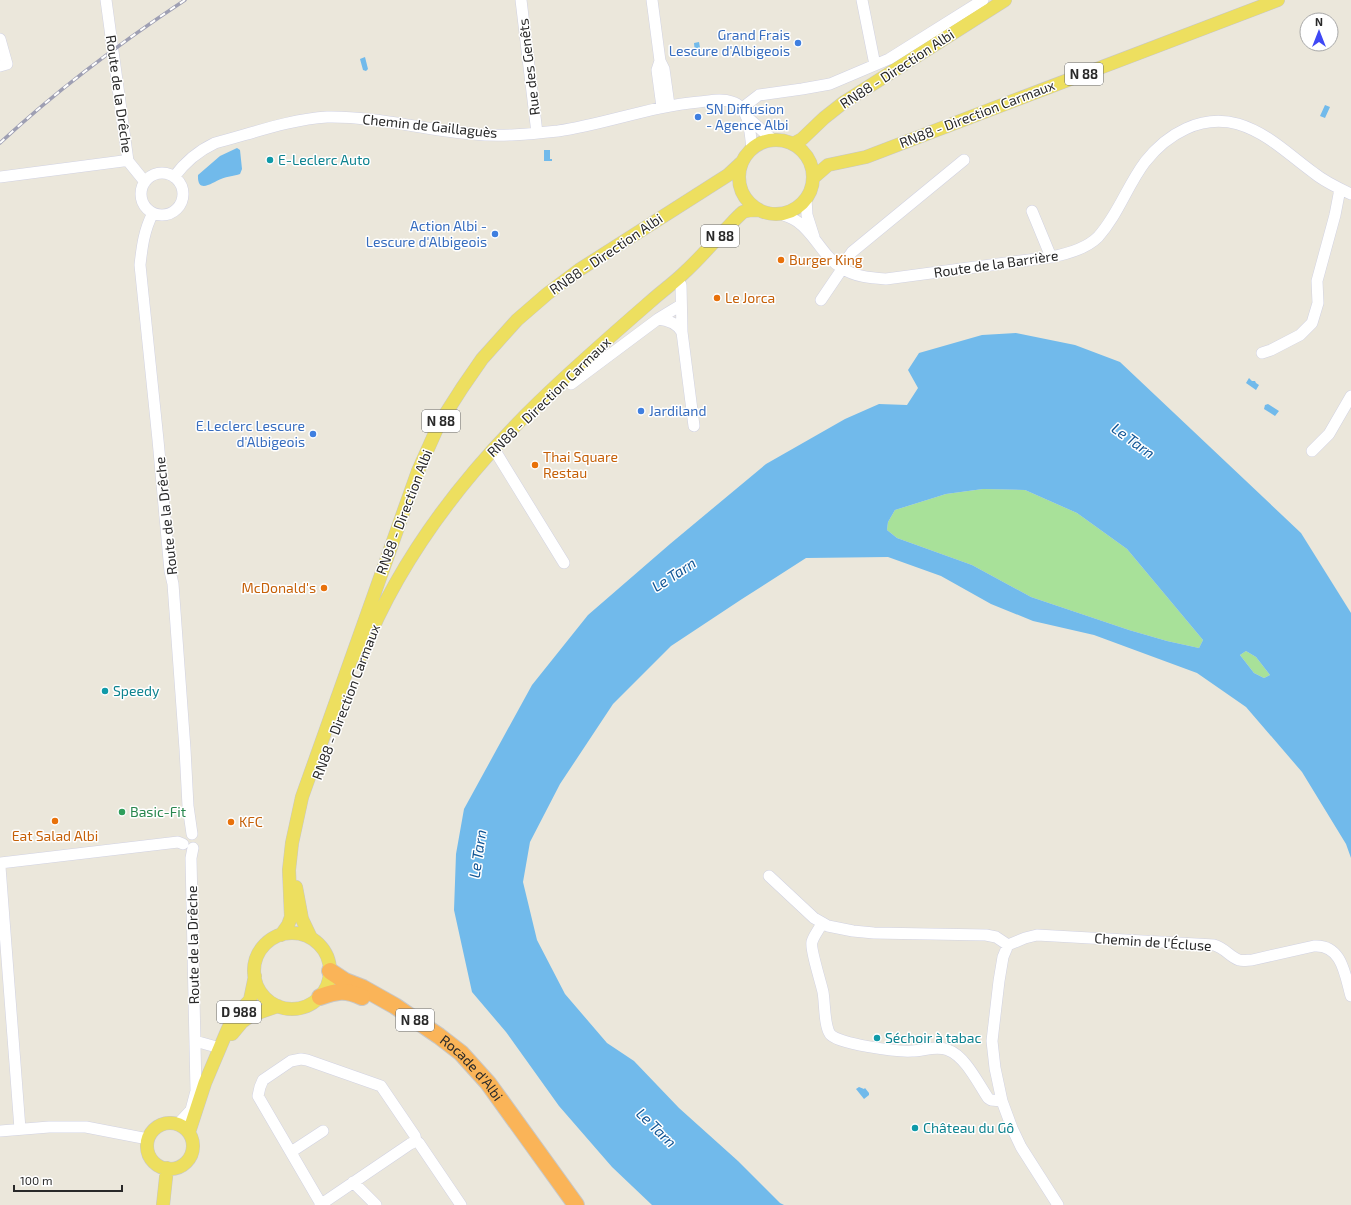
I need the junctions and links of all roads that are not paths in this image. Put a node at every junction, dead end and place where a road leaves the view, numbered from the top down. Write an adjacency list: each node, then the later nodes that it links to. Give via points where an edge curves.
1 (106, 0): 18 (street, Route de la Drêche)
2 (522, 0): 13 (street, Rue des Genêts)
3 (652, 0): 11 (street, via 660,61 664,69)
4 (862, 0): 9 (street)
5 (983, 0): 9 (street)
6 (1005, 0): 15 (main road, RN88 - Direction Albi, via 843,103)
7 (1278, 0): 22 (main road, RN88 - Direction Carmaux / N 88, via 866,158 828,165)
8 (0, 39): 10 (street, via 7,64)
9 (875, 65): 12 (street, via 830,84 759,95 746,105)
10 (0, 66)
11 (666, 106): 12 (street, Chemin de Gaillaguès, via 718,100 733,102); 13 (street, Chemin de Gaillaguès, via 590,125)
12 (745, 113): 14 (street, Chemin de Gaillaguès); 16 (street)
13 (537, 133): 21 (street, Chemin de Gaillaguès, via 474,134 361,118 319,118 215,143 189,159)
14 (773, 140): 15 (main road); 16 (main road)
15 (793, 144): 22 (main road, via 804,152 811,164)
16 (752, 149): 19 (main road)
17 (964, 160): 34 (street, via 852,252)
18 (128, 161): 20 (street); 23 (street, Route de la Drêche)
19 (742, 162): 27 (main road, via 739,175 741,189 747,201); 53 (main road, RN88 - Direction Albi / N 88, via 728,175 579,270 517,320 482,359 439,424 424,457 302,797 289,870 291,917)
20 (0, 177)
21 (174, 177): 23 (street, via 158,174 150,176); 29 (street, via 182,190 179,205 166,215)
22 (813, 178): 26 (main road)
23 (144, 182): 29 (street, via 142,202)
24 (1340, 188): 25 (street, Route de la Barrière); 33 (street, Route de la Barrière, via 1315,174 1275,142 1256,131 1237,124 1206,122 1190,126 1160,145 1144,163 1112,219 1097,238 1070,253); 40 (street, via 1317,281 1318,304 1312,323 1300,335)
25 (1351, 194)
26 (806, 199): 30 (main road, via 795,209); 32 (street, Route de la Barrière, via 807,215)
27 (758, 210): 30 (main road, via 769,214); 31 (main road, RN88 - Direction Carmaux / N 88, via 744,212)
28 (1032, 211): 33 (street)
29 (153, 213): 48 (street, Route de la Drêche, via 143,238 140,265 173,584)
30 (781, 214): 32 (street, Route de la Barrière, via 797,221)
31 (728, 227): 35 (main road, via 710,255); 47 (main road, RN88 - Direction Carmaux / N 88, via 686,271 539,403 474,471 422,539 380,613)
32 (815, 239): 34 (street, Route de la Barrière, via 823,251)
33 (1051, 257): 34 (street, Route de la Barrière, via 886,278 867,277)
34 (842, 268): 36 (street)
35 (681, 285): 37 (street); 41 (main road)
36 (821, 300)
37 (681, 305): 38 (street); 39 (street)
38 (658, 319): 39 (street, via 667,320 679,327); 41 (street)
39 (682, 332): 43 (street)
40 (1262, 353)
41 (571, 384): 45 (main road)
42 (1351, 396): 44 (street, via 1329,434)
43 (694, 426)
44 (1312, 451)
45 (497, 454): 46 (street); 47 (main road, via 436,531)
46 (564, 563)
47 (357, 665): 54 (main road, RN88 - Direction Carmaux / N 88, via 297,841 297,893 302,918)
48 (189, 840): 49 (street); 61 (street, Route de la Drêche)
49 (0, 864)
50 (0, 867): 65 (street)
51 (768, 876): 52 (street, via 805,911)
52 (822, 923): 55 (street, via 834,928 874,933 986,934); 63 (street, via 812,948 830,1034 839,1040 879,1048 913,1051 937,1048 948,1050 961,1058 988,1098)
53 (281, 935): 54 (main road, via 301,934); 57 (main road, via 271,940 258,955)
54 (311, 938): 56 (main road, via 324,950 329,960)
55 (1008, 945): 58 (street, Chemin de l'Écluse, via 1038,935 1214,945 1239,960 1252,960 1323,945 1339,958); 63 (street, via 1003,956 992,1040)
56 (330, 971): 59 (main road, via 326,990); 79 (highway, Rocade d'Albi / N 88, via 395,1006 461,1053 488,1083)
57 (255, 976): 60 (main road, via 262,994); 62 (main road, D 988, via 250,1000 233,1018)
58 (1351, 996)
59 (320, 998): 60 (main road, via 300,1008); 78 (highway, Rocade d'Albi / N 88, via 344,991 366,998 445,1052 488,1100)
60 (278, 1006): 62 (main road, D 988, via 252,1015 242,1022)
61 (195, 1042): 62 (street); 64 (street, Route de la Drêche, via 196,1091 191,1110)
62 (220, 1048): 68 (main road)
63 (1002, 1101): 80 (street, via 1021,1147)
64 (178, 1124): 68 (main road); 69 (main road, via 165,1123 158,1126)
65 (20, 1129): 66 (street); 69 (street, via 86,1126)
66 (0, 1131)
67 (323, 1131): 71 (street)
68 (188, 1132): 72 (main road, via 193,1145 187,1161 182,1166)
69 (148, 1139): 72 (main road, via 149,1155 156,1164)
70 (416, 1141): 71 (street, via 416,1136 381,1086 301,1059 291,1061 263,1080 258,1096); 73 (street); 77 (street)
71 (291, 1152): 75 (street)
72 (167, 1168): 74 (main road)
73 (353, 1182): 75 (street); 76 (street)
74 (163, 1205)
75 (320, 1205)
76 (376, 1205)
77 (461, 1205)
78 (564, 1205)
79 (576, 1205)
80 (1058, 1205)

